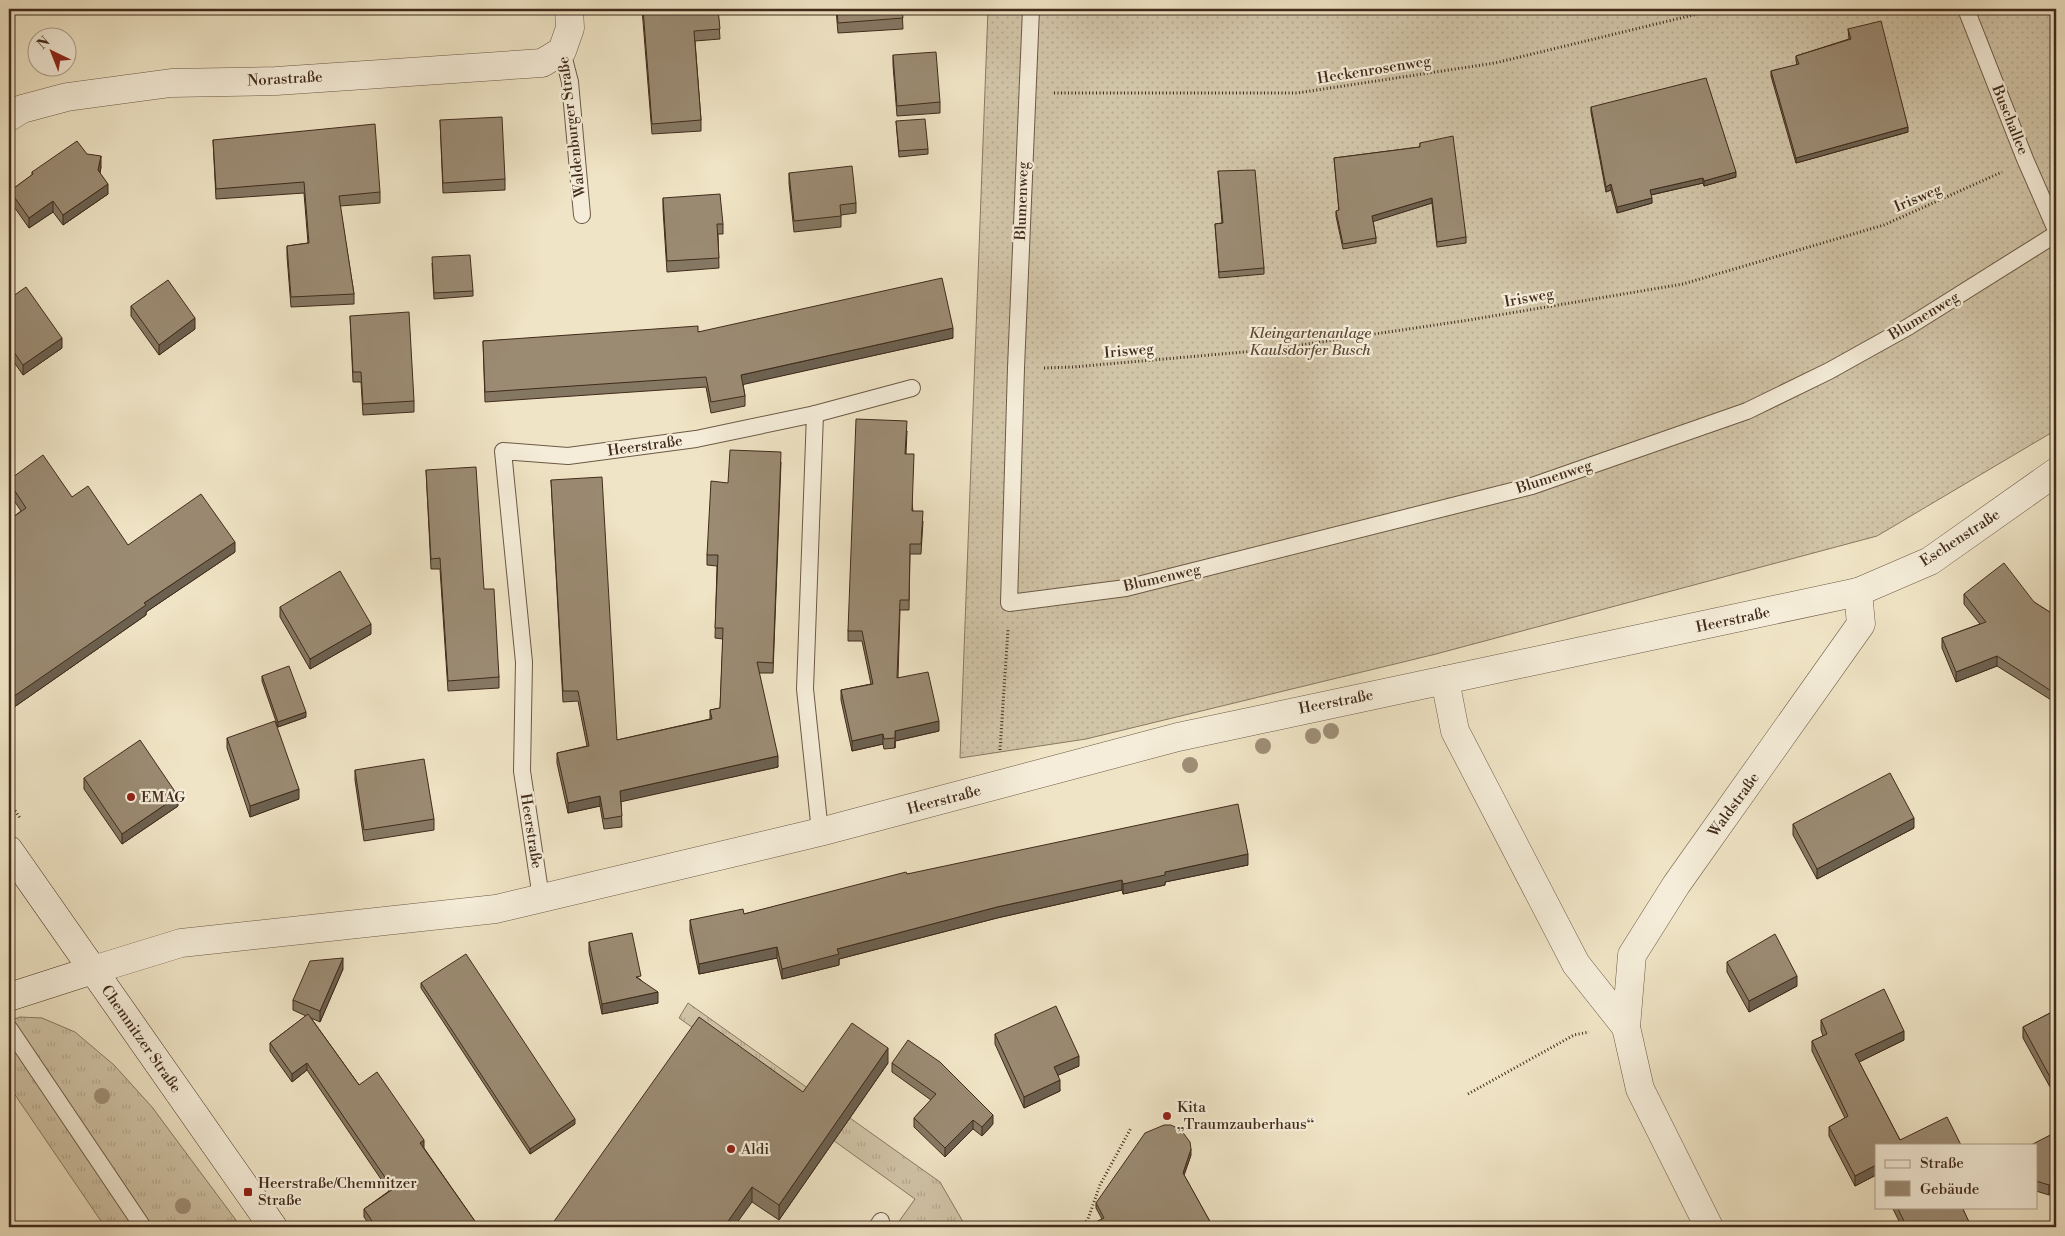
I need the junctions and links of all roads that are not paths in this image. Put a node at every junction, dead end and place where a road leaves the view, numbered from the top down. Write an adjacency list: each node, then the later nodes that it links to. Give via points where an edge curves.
1 (569, 9): 4 (street, Waldenburger Straße, via 570,28)
2 (1031, 9): 8 (lane, Blumenweg, via 1009,603 1126,588 1532,486 1728,418 1829,371 1892,336)
3 (1966, 9): 7 (lane, Buschallee)
4 (562, 51): 5 (street, Norastraße, via 542,63 276,80 171,83 67,97 22,108); 6 (lane, Waldenburger Straße, via 570,82)
5 (9, 117)
6 (582, 216)
7 (2056, 230)
8 (2056, 234)
9 (912, 388): 10 (lane)
10 (816, 414): 14 (lane, via 805,689); 16 (lane, Heerstraße, via 696,439 568,456 503,452 524,662 522,771)
11 (2055, 474): 12 (street, Eschenstraße, via 1930,561)
12 (1858, 592): 13 (street, Heerstraße); 19 (street, Waldstraße, via 1861,624 1676,885 1632,955)
13 (1444, 680): 14 (street, Heerstraße, via 1178,737); 19 (street, Waldstraße, via 1455,731 1576,964)
14 (820, 832): 16 (street, Heerstraße)
15 (9, 850): 17 (street, Chemnitzer Straße)
16 (541, 898): 17 (street, Heerstraße, via 496,909 181,944)
17 (93, 970): 18 (street, Heerstraße); 22 (street, Chemnitzer Straße)
18 (9, 997)
19 (1626, 1027): 23 (street, Waldstraße, via 1640,1089)
20 (9, 1028): 21 (lane)
21 (143, 1227)
22 (273, 1227)
23 (1710, 1227)

